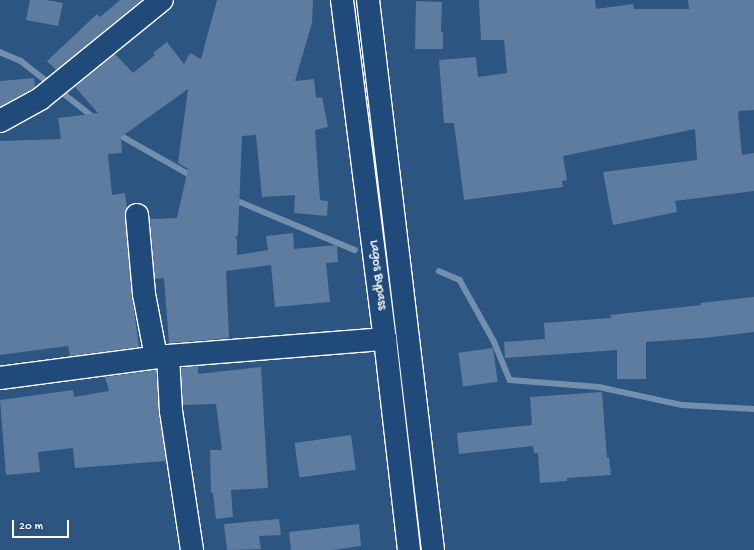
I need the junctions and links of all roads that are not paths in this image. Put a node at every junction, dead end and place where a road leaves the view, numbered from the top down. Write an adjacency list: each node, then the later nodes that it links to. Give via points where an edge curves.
1 (162, 0): 4 (main road, via 40,99)
2 (342, 0): 6 (main road, Lagos Bypass)
3 (368, 0): 11 (main road, Lagos Bypass)
4 (0, 120)
5 (137, 215): 7 (main road, via 144,294)
6 (385, 339): 7 (main road); 10 (main road, Lagos Bypass)
7 (162, 357): 8 (main road); 9 (main road)
8 (0, 378)
9 (192, 550)
10 (409, 550)
11 (433, 550)

